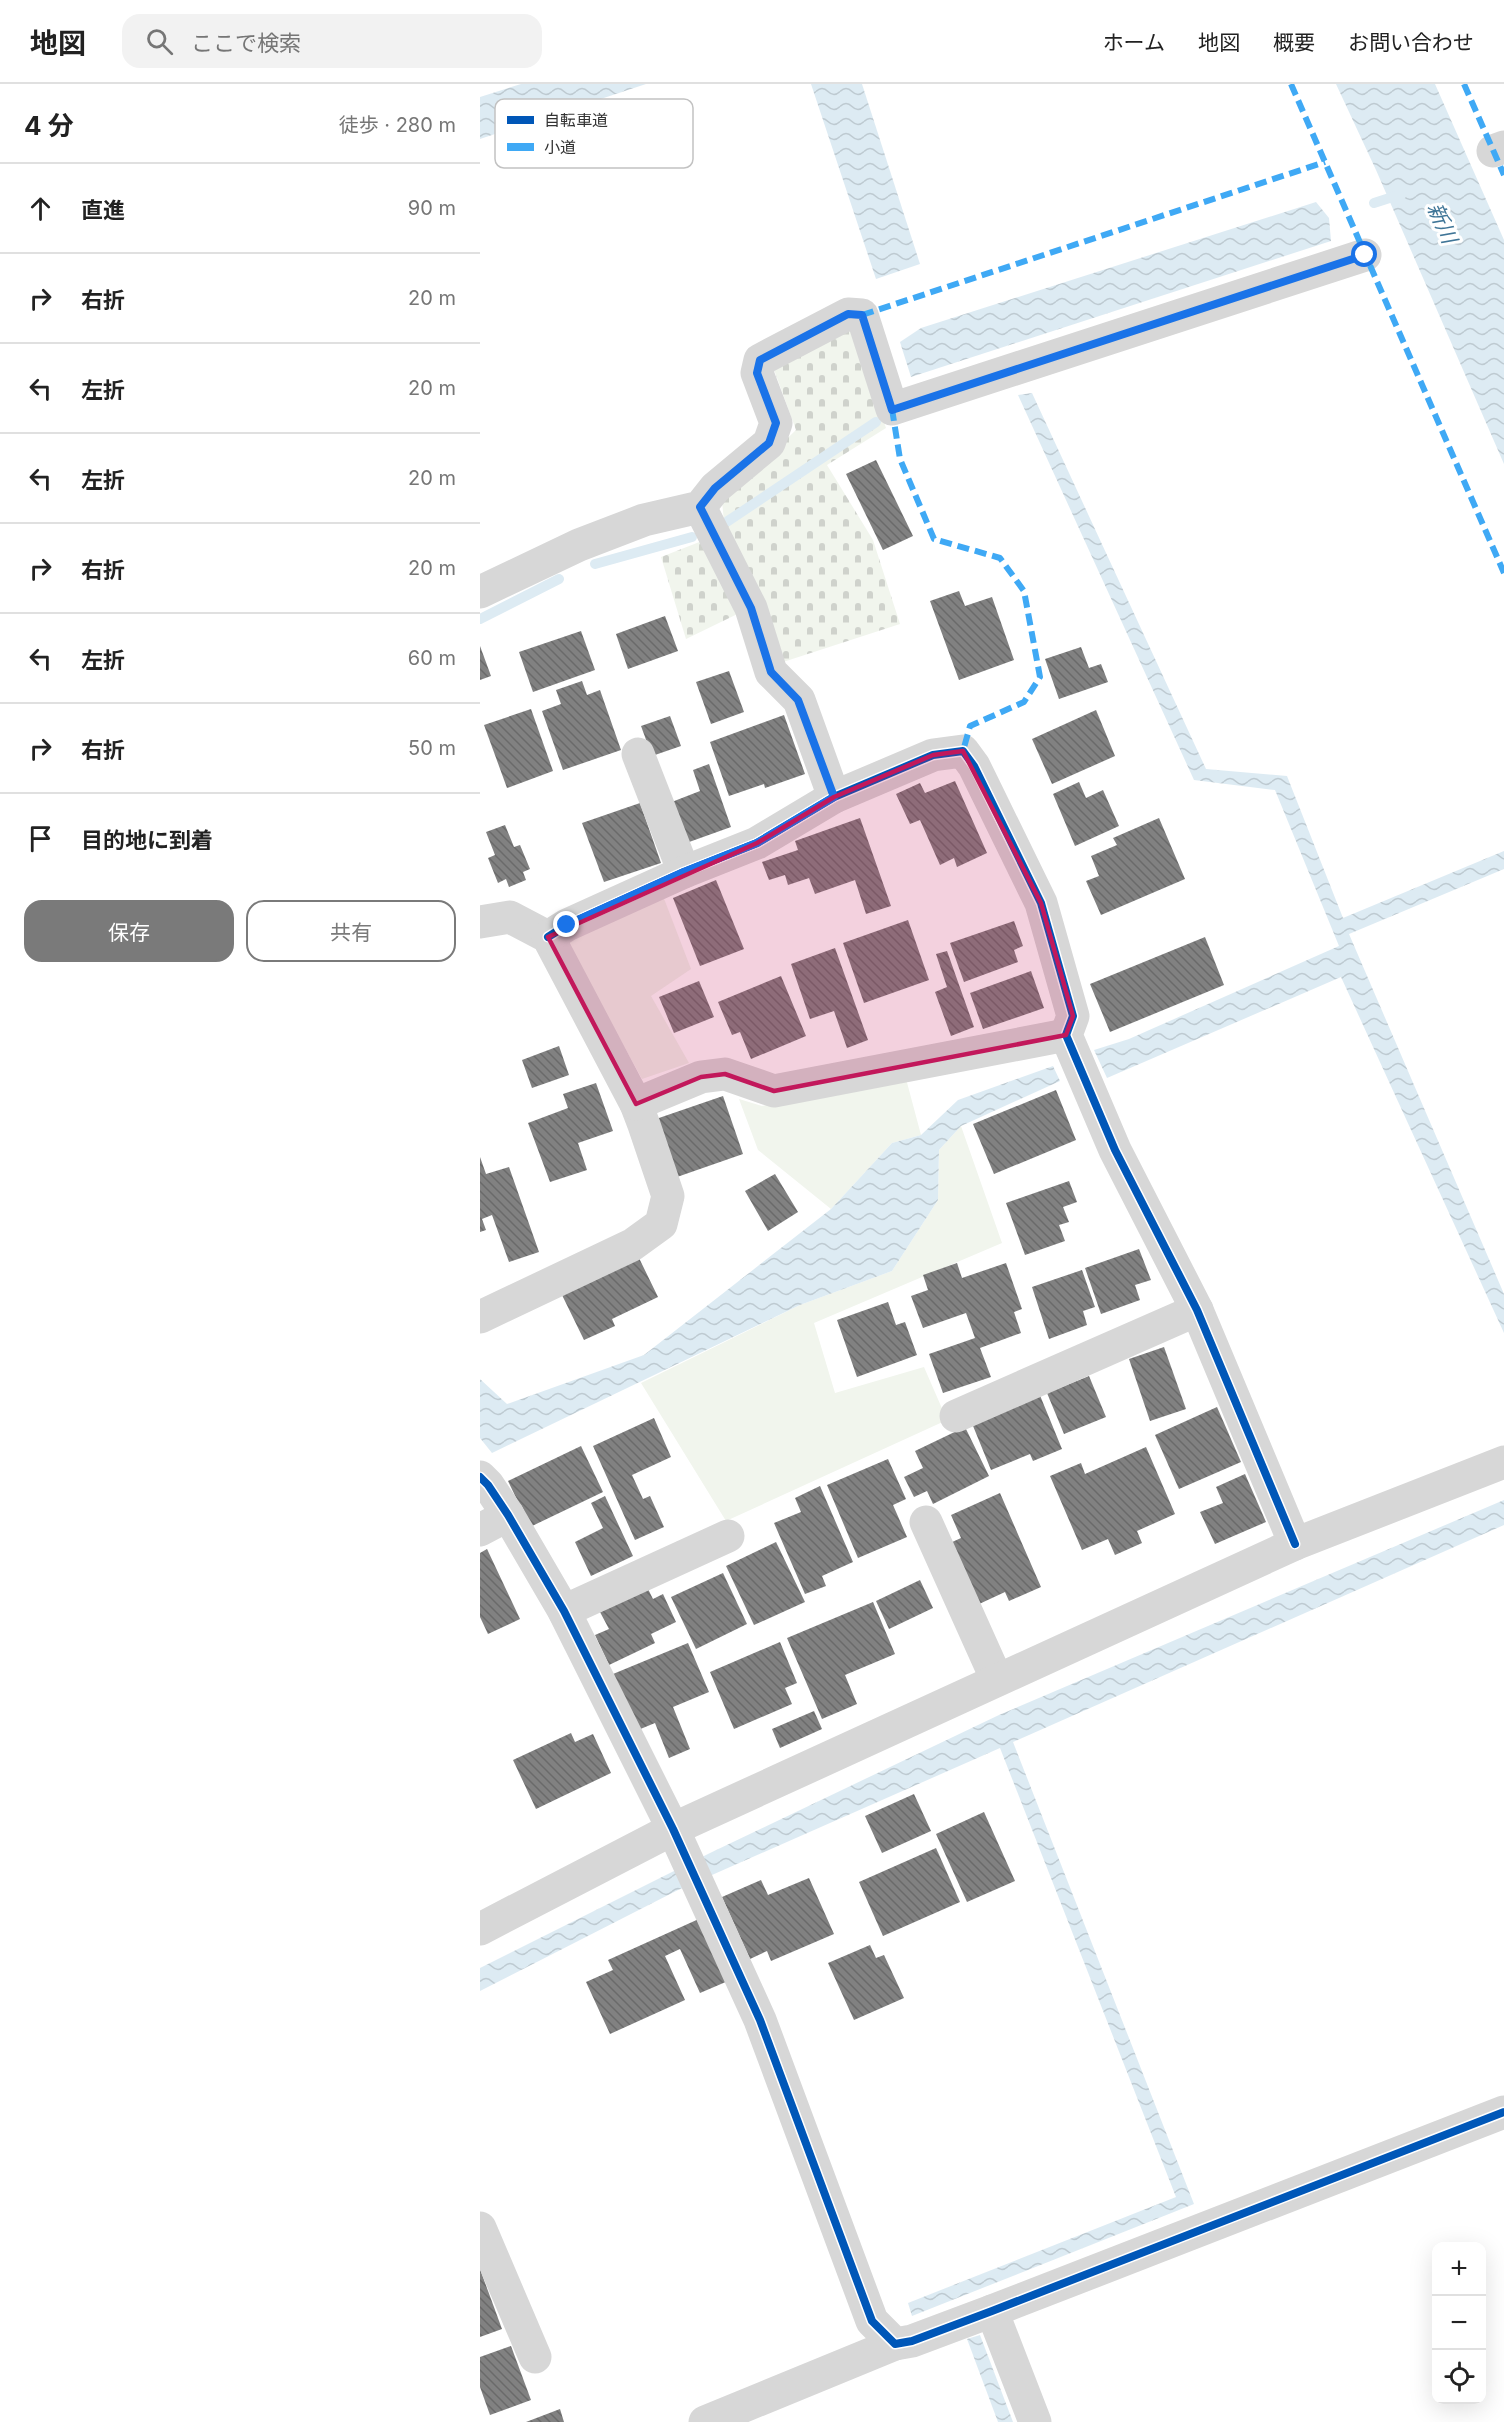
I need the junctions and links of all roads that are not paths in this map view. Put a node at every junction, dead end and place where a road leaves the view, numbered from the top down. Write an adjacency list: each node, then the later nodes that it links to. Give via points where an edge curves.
1 (1365, 255): 2 (street, via 892,410 862,315 848,314 760,360 757,373 776,423 769,443 715,488)
2 (700, 507): 3 (street, via 644,520 579,544); 5 (street, via 751,608 771,672 798,700)
3 (480, 592)
4 (638, 754): 6 (street)
5 (834, 797): 6 (street, via 757,843); 9 (street, via 933,755 963,750 1041,903 1073,1016)
6 (684, 872): 8 (street, via 567,925)
7 (480, 922): 8 (street, via 510,917)
8 (548, 938): 10 (street)
9 (1066, 1035): 10 (street, via 774,1090 725,1074 701,1077); 11 (street, via 1115,1150)
10 (636, 1104): 12 (street, via 668,1196 662,1224 632,1245)
11 (1197, 1310): 13 (street); 19 (street)
12 (480, 1317)
13 (956, 1416)
14 (1504, 1462): 19 (street)
15 (480, 1477): 16 (street, via 488,1485)
16 (494, 1522): 20 (street)
17 (926, 1522): 21 (street)
18 (728, 1536): 20 (street)
19 (1295, 1544): 21 (street)
20 (564, 1611): 22 (street)
21 (997, 1680): 22 (street)
22 (678, 1842): 23 (street); 27 (street, via 760,2020 872,2321)
23 (480, 1929)
24 (1504, 2112): 26 (street)
25 (480, 2228): 28 (street)
26 (992, 2311): 27 (street); 30 (street)
27 (895, 2344): 29 (street)
28 (535, 2356)
29 (705, 2422)
30 (1035, 2422)

